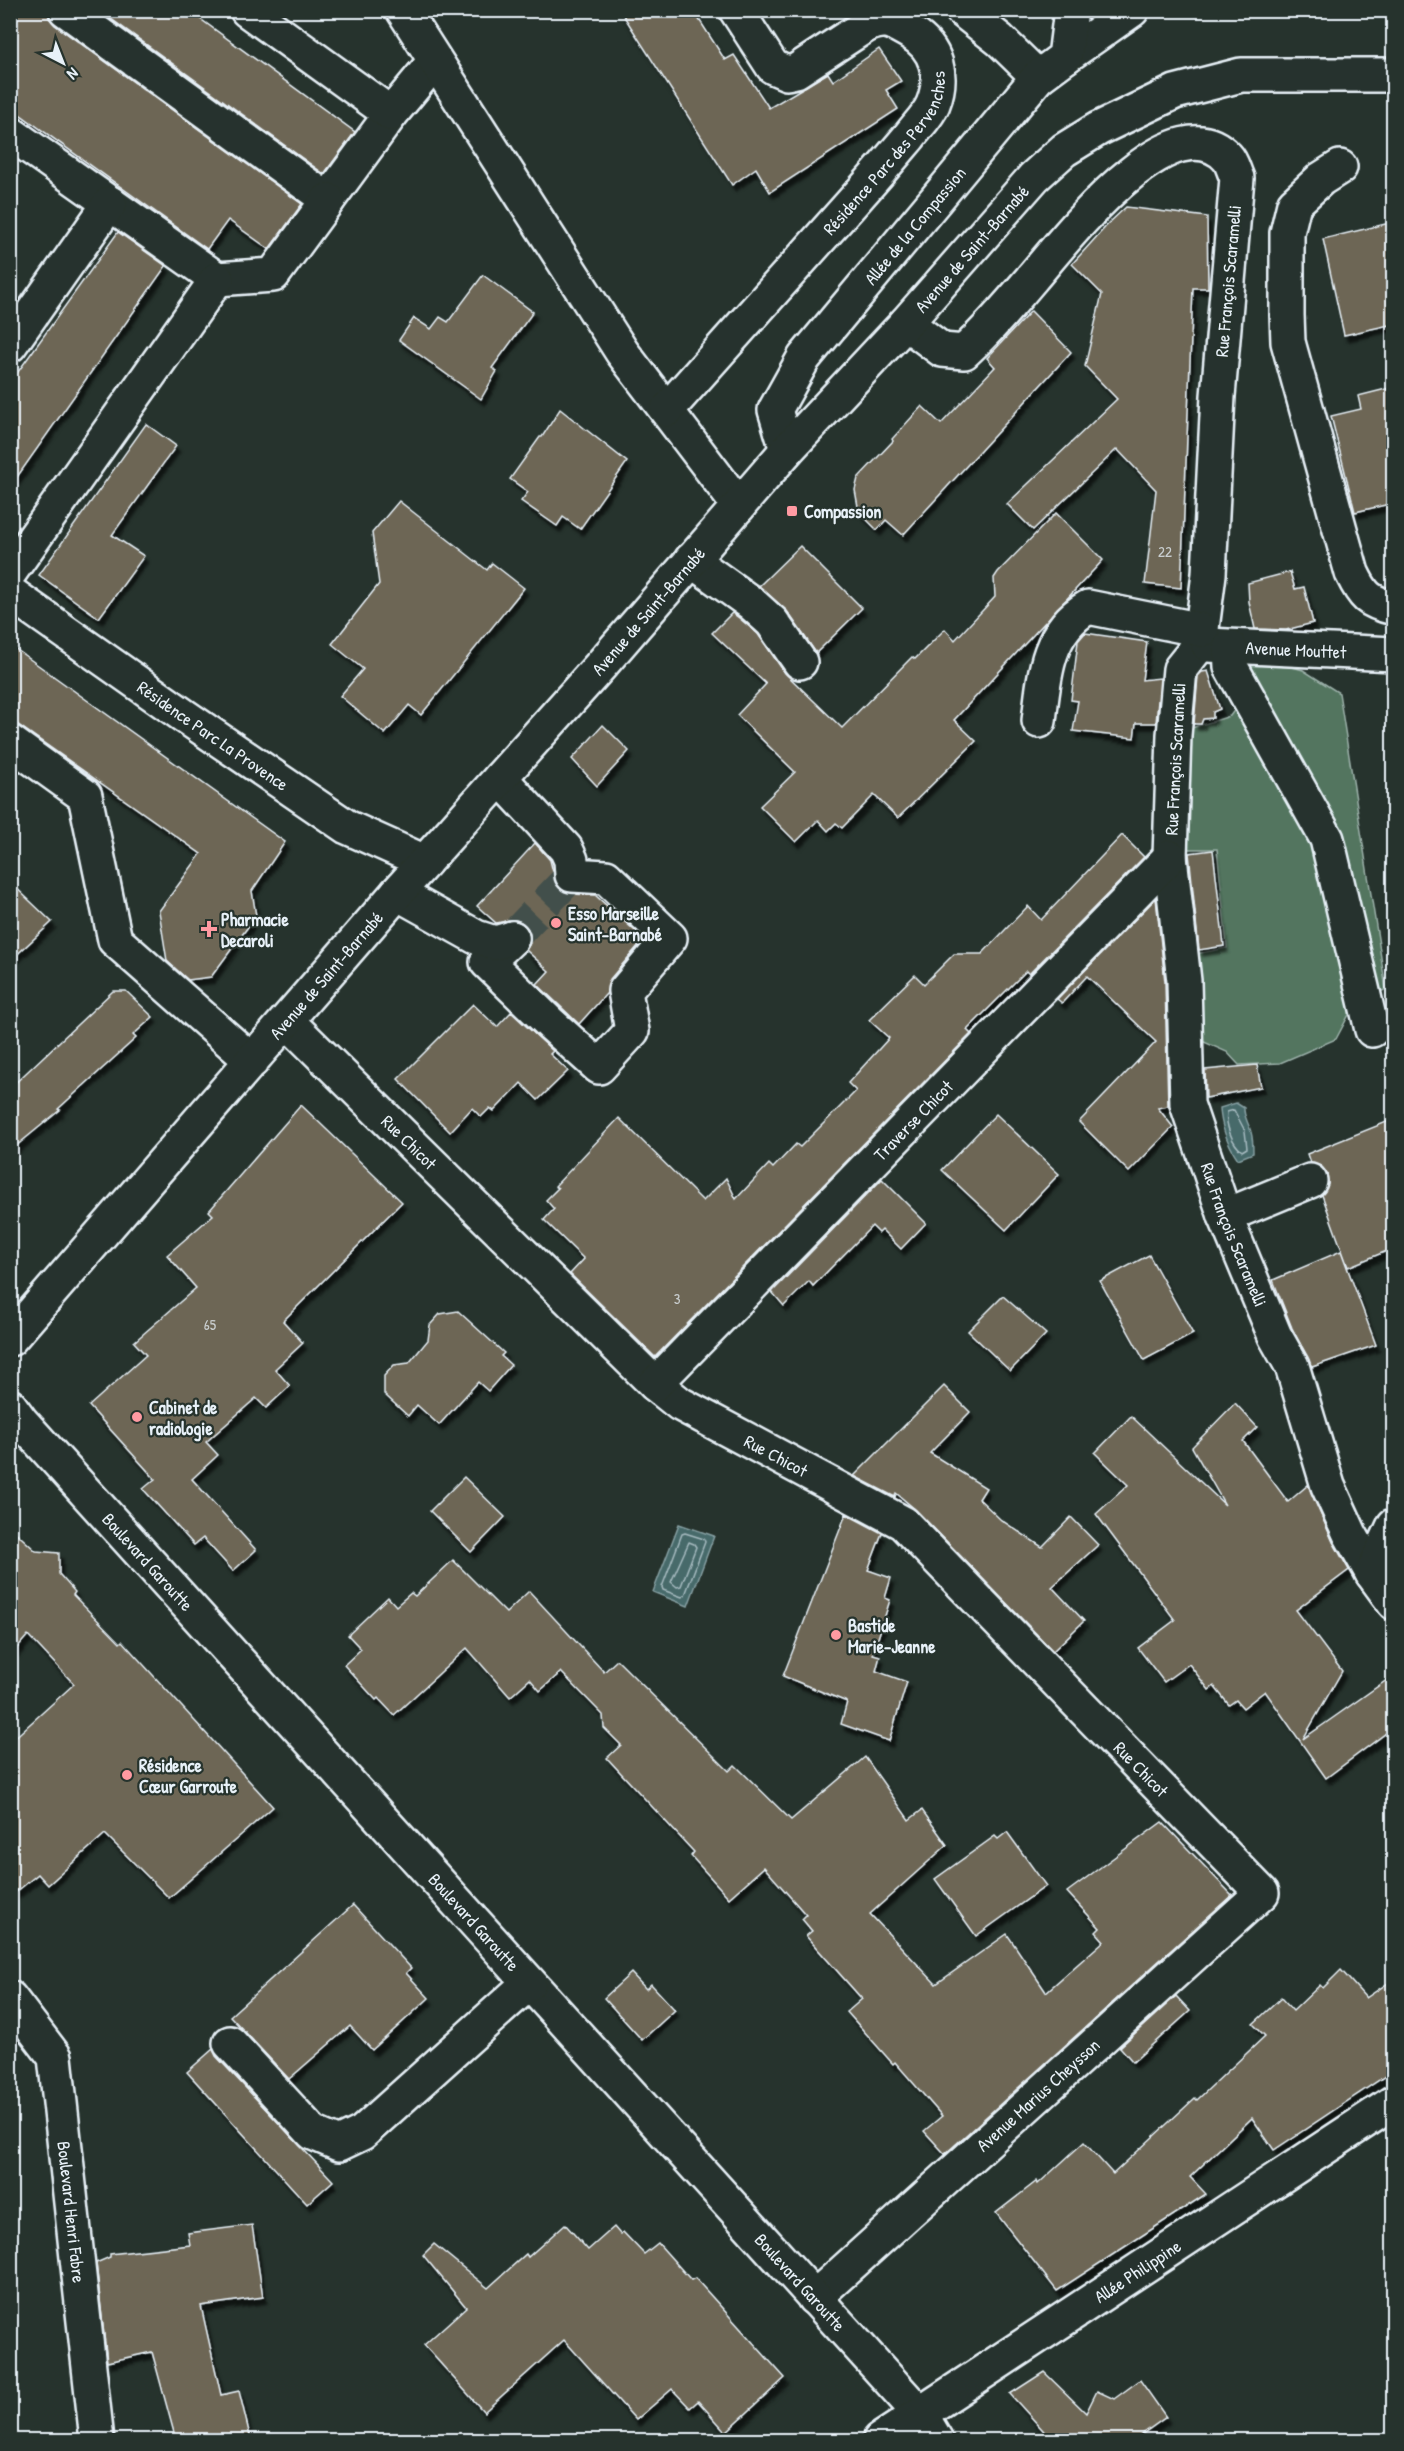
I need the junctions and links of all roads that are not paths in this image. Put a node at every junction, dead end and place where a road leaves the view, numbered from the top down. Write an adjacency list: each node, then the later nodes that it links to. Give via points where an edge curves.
1 (66, 10): 15 (street)
2 (247, 10): 12 (street)
3 (403, 10): 9 (street)
4 (736, 10): 20 (street, Résidence Parc des Pervenches, via 773,67 787,73 865,26 876,21 890,22 915,35 934,53 936,91 929,112 873,179)
5 (962, 10): 11 (street)
6 (1071, 10): 8 (street)
7 (1132, 10): 8 (street, Allée de la Compassion)
8 (1065, 57): 11 (street, Allée de la Compassion)
9 (435, 62): 12 (street); 20 (street, via 622,352)
10 (1394, 75): 18 (street, Avenue de Saint-Barnabé, via 1241,75 1176,92 1098,129 1064,150 1034,177)
11 (1038, 77): 21 (street, Allée de la Compassion, via 804,358 775,410)
12 (391, 114): 15 (street)
13 (10, 133): 16 (street)
14 (1340, 167): 26 (street, via 1294,204 1287,233 1288,342 1352,573 1359,588 1374,603)
15 (328, 200): 17 (street, via 273,275)
16 (110, 203): 17 (street); 19 (street)
17 (217, 279): 24 (street)
18 (906, 322): 21 (street, Avenue de Saint-Barnabé); 27 (street, Rue François Scaramelli, via 942,350 964,352 1123,178 1159,154 1195,142 1214,147 1229,158 1236,178 1218,396 1209,574)
19 (10, 345)
20 (667, 410): 22 (street)
21 (788, 450): 22 (street, Avenue de Saint-Barnabé)
22 (738, 506): 23 (street, Avenue de Saint-Barnabé)
23 (692, 560): 29 (street, via 772,622); 32 (street, Avenue de Saint-Barnabé)
24 (10, 572)
25 (10, 593): 34 (street, Résidence Parc La Provence, via 285,786 348,826)
26 (1394, 608)
27 (1211, 640): 28 (street, Avenue Mouttet); 30 (street, Avenue Mouttet, via 1088,608 1073,616 1051,652); 33 (street, Rue François Scaramelli, via 1180,669); 37 (street, via 1231,666 1327,839)
28 (1394, 654)
29 (800, 662)
30 (1039, 721)
31 (10, 742): 38 (street, via 85,796 115,940)
32 (500, 778): 34 (street, Avenue de Saint-Barnabé); 35 (street, via 566,849 572,875 606,877 670,938 625,991 632,1031 599,1067 487,962 512,938 495,943 476,937)
33 (1170, 857): 40 (street, Rue François Scaramelli, via 1184,981 1188,1104); 42 (street, Traverse Chicot)
34 (424, 862): 35 (street, Avenue de Saint-Barnabé)
35 (397, 893): 36 (street, Avenue de Saint-Barnabé)
36 (288, 1021): 38 (street, Avenue de Saint-Barnabé); 42 (street, Rue Chicot)
37 (1372, 1030)
38 (252, 1061): 41 (street, Avenue de Saint-Barnabé)
39 (1310, 1181): 40 (street)
40 (1225, 1216): 45 (street, Rue François Scaramelli, via 1275,1336 1292,1366 1328,1486)
41 (10, 1338)
42 (655, 1384): 47 (street, Rue Chicot, via 680,1404 903,1523)
43 (10, 1406): 48 (street, Boulevard Garoutte)
44 (1394, 1525): 45 (street)
45 (1372, 1573): 46 (street, Rue François Scaramelli)
46 (1394, 1603)
47 (1262, 1893): 52 (street, Avenue Marius Cheysson)
48 (529, 1983): 50 (street, via 362,2133 339,2144 313,2133); 52 (street, Boulevard Garoutte)
49 (10, 1998): 54 (street, Boulevard Henri Fabre, via 55,2058)
50 (230, 2043)
51 (1394, 2102): 53 (street, Allée Philippine)
52 (814, 2298): 53 (street, Boulevard Garoutte)
53 (928, 2428): 55 (street, Allée Philippine)
54 (96, 2440)
55 (880, 2440)

